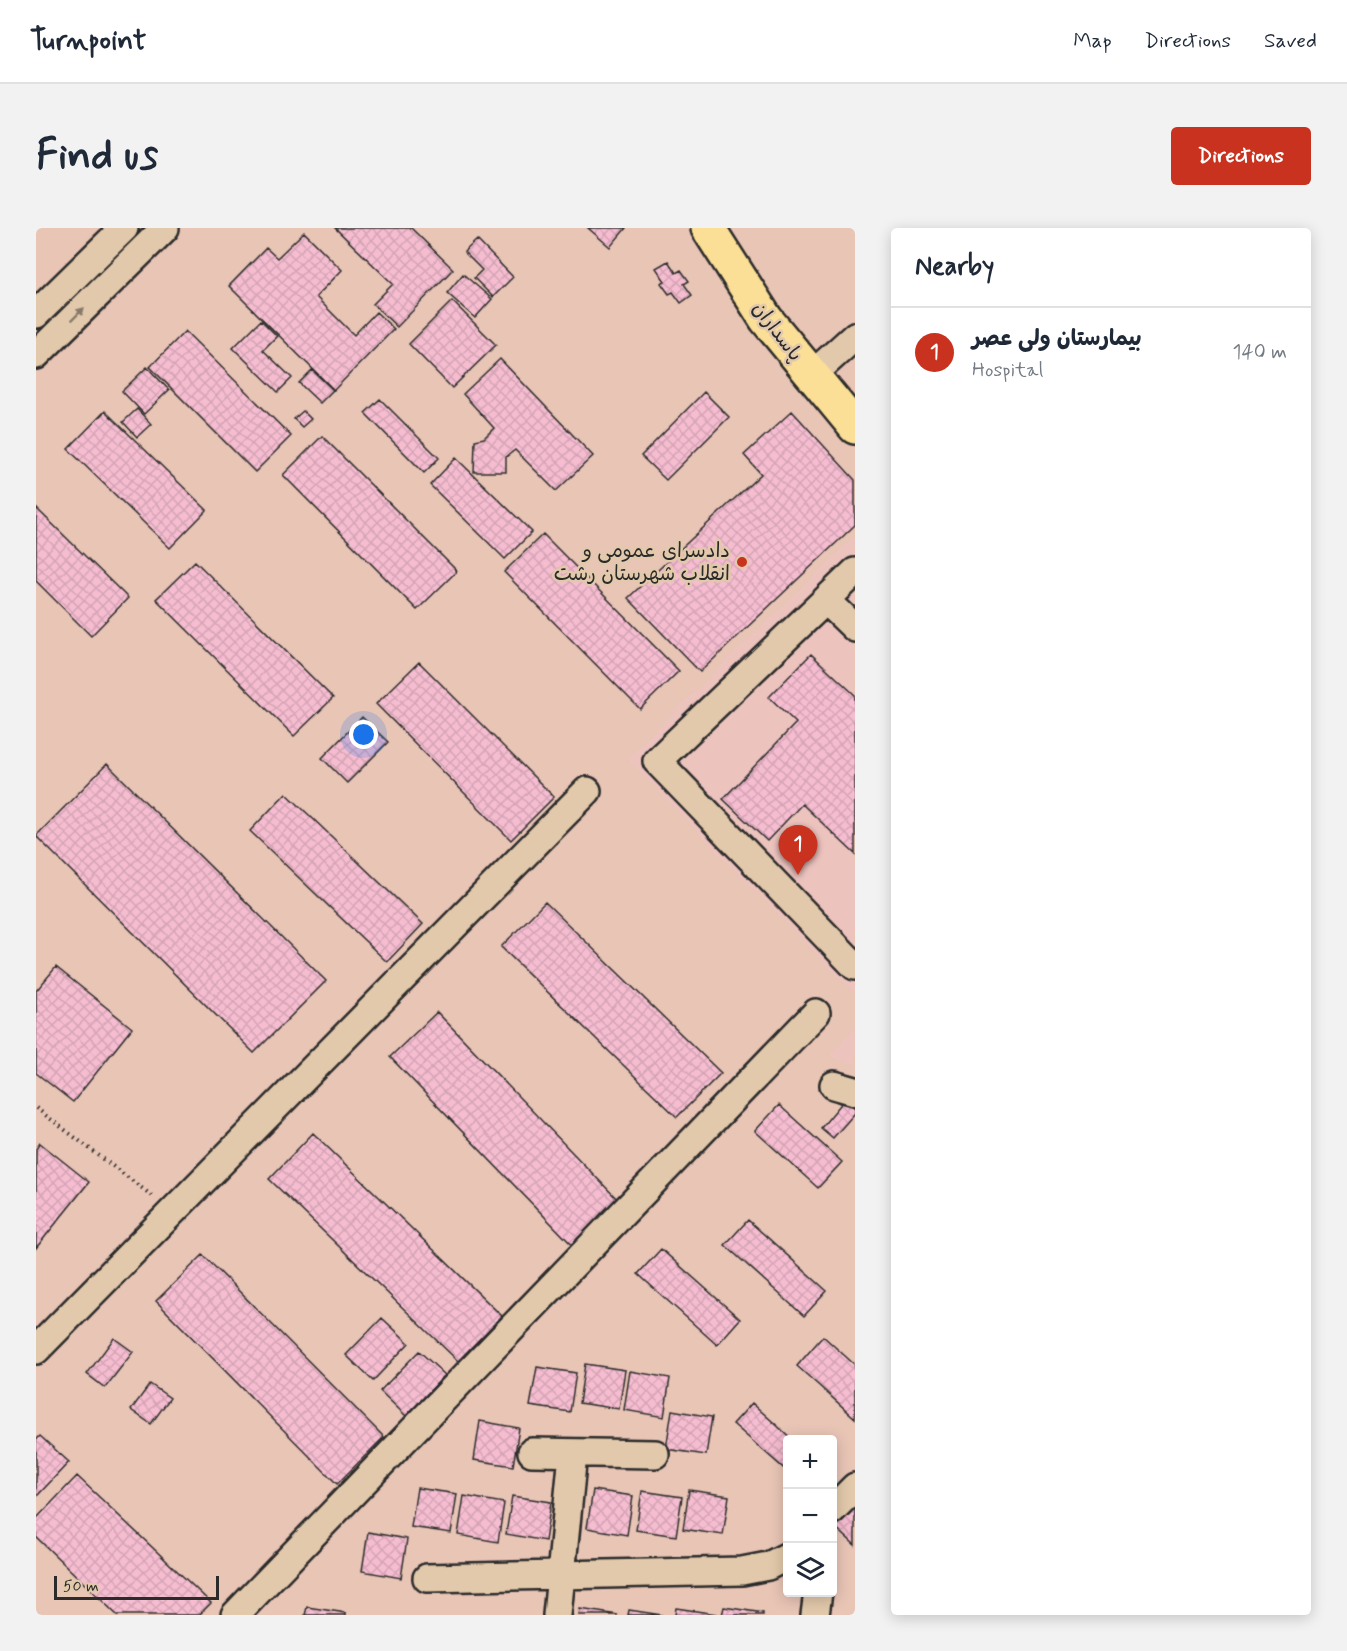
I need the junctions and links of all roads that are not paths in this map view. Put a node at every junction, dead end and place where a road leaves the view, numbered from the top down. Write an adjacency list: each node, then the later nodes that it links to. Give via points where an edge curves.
1 (124, 228): 4 (street)
2 (165, 228): 6 (street, one-way to 2)
3 (708, 228): 7 (main road, پاسداران, via 766,319)
4 (36, 314)
5 (855, 336): 7 (street)
6 (36, 355)
7 (812, 375): 8 (main road, پاسداران)
8 (855, 427)
9 (855, 572): 10 (street)
10 (826, 600): 11 (street); 13 (street, via 657,760)
11 (855, 628)
12 (587, 791): 15 (street)
13 (855, 966)
14 (816, 1013): 25 (street)
15 (36, 1350)
16 (532, 1452): 17 (street)
17 (573, 1454): 18 (street); 22 (street)
18 (655, 1454)
19 (855, 1486): 20 (street)
20 (837, 1505)
21 (783, 1558): 22 (street, via 742,1571)
22 (561, 1575): 23 (street); 26 (street)
23 (427, 1578)
24 (817, 1597): 27 (street)
25 (235, 1615)
26 (557, 1615)
27 (815, 1615)

